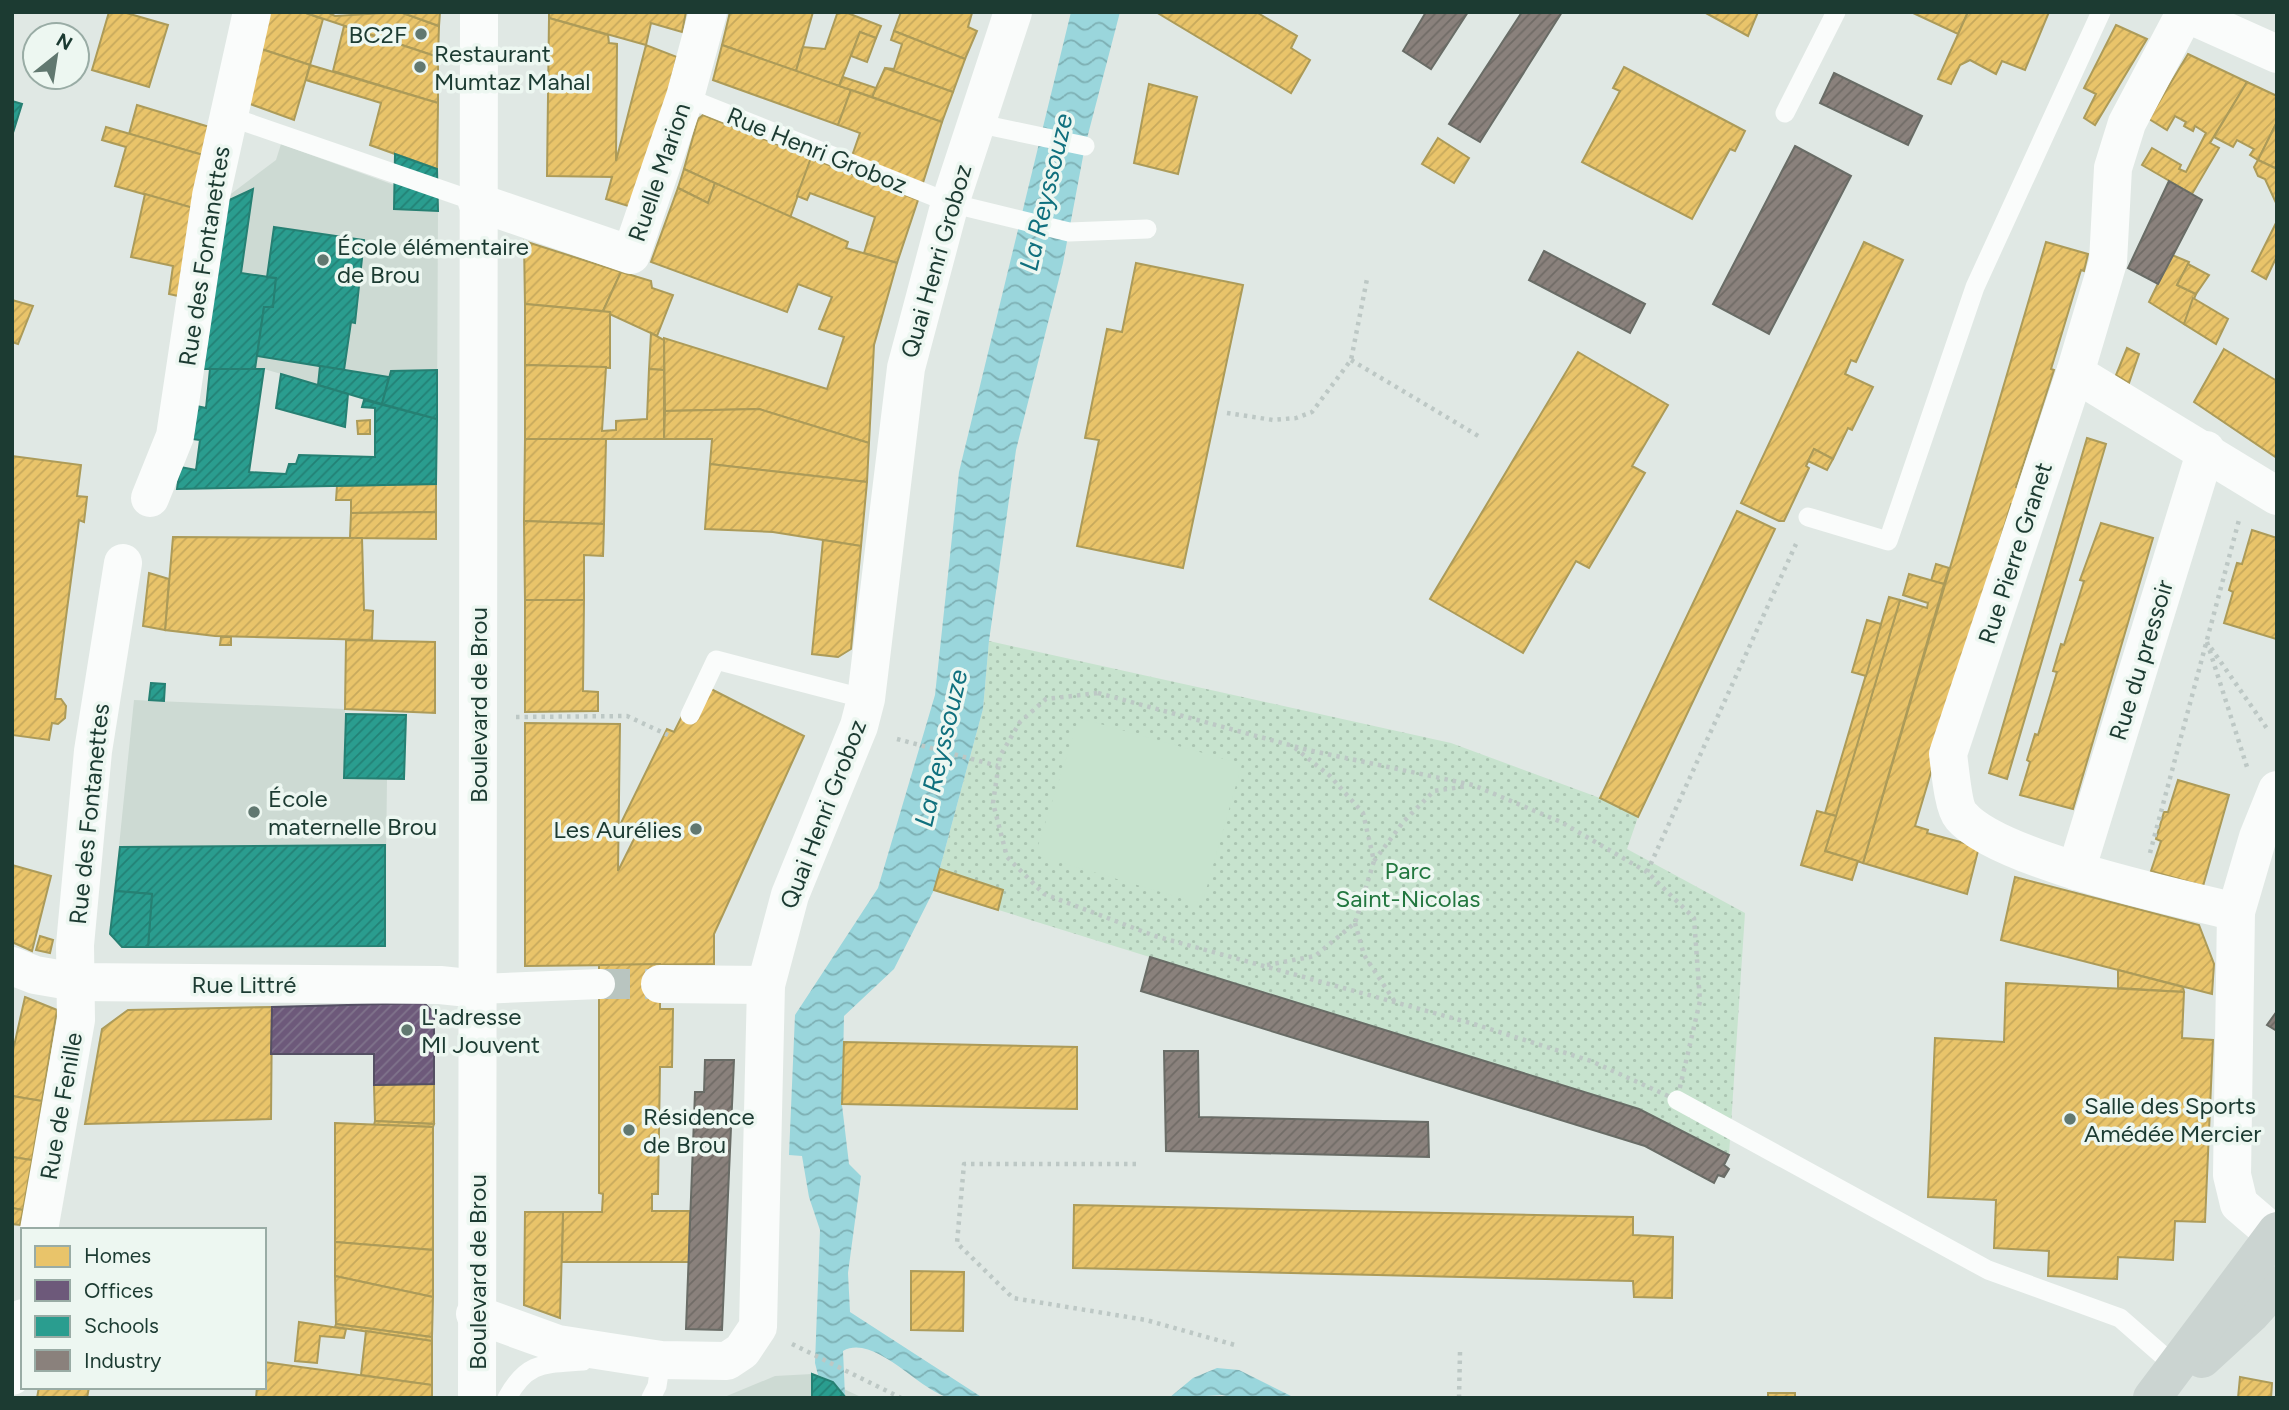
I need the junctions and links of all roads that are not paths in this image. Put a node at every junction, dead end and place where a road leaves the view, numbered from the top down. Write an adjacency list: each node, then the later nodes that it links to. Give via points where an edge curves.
1 (252, 12): 11 (street, Rue des Fontanettes)
2 (479, 12): 14 (street, Boulevard de Brou)
3 (708, 12): 9 (street, Ruelle Marion)
4 (1013, 12): 12 (street, Quai Henri Groboz)
5 (1836, 12): 10 (lane)
6 (2101, 12): 21 (lane, via 1975,287 1888,541)
7 (2184, 13): 8 (street); 17 (street, Rue Pierre Granet, via 2127,122 2113,169 2108,262)
8 (2277, 54)
9 (685, 97): 14 (street, Ruelle Marion, via 631,256); 15 (lane, Rue Henri Groboz)
10 (1785, 113)
11 (228, 116): 14 (lane); 20 (street, Rue des Fontanettes, via 211,196 175,436)
12 (976, 123): 13 (lane); 15 (street, Quai Henri Groboz)
13 (1085, 146)
14 (477, 202): 33 (street, Boulevard de Brou)
15 (950, 203): 16 (lane, Rue Henri Groboz, via 1069,232); 23 (street, Quai Henri Groboz, via 906,368)
16 (1147, 229)
17 (2075, 373): 18 (street); 26 (street, Rue Pierre Granet, via 1948,754 1958,814 1972,827)
18 (2206, 450): 19 (street); 26 (street, Rue du pressoir)
19 (2264, 487)
20 (150, 498)
21 (1808, 517)
22 (123, 563): 29 (street, Rue des Fontanettes, via 93,751 75,945)
23 (866, 699): 24 (lane, via 716,660); 32 (street, Quai Henri Groboz, via 790,895)
24 (690, 715)
25 (2263, 783): 27 (street, via 2258,837)
26 (2076, 871): 27 (street, Rue Pierre Granet)
27 (2236, 912): 36 (street, via 2232,1175 2239,1204)
28 (12, 966): 29 (street, Rue Littré)
29 (76, 982): 33 (street, Rue Littré); 35 (street, Rue de Fenille, via 76,1020)
30 (600, 984): 33 (street)
31 (660, 984): 32 (street)
32 (766, 985): 40 (street, Quai Henri Groboz, via 758,1327 742,1351 727,1361)
33 (478, 989): 38 (street, Boulevard de Brou)
34 (1677, 1100): 42 (lane, via 1988,1270 2120,1318)
35 (39, 1228)
36 (2276, 1233): 42 (main road)
37 (2277, 1284): 42 (main road, via 2251,1314)
38 (475, 1314): 40 (street, Quai Henri Groboz, via 558,1344); 43 (street, Boulevard de Brou)
39 (21, 1329): 41 (street)
40 (649, 1359): 44 (lane, via 533,1367); 45 (lane, via 657,1386)
41 (12, 1376)
42 (2167, 1382): 46 (main road)
43 (477, 1398)
44 (507, 1398)
45 (651, 1398)
46 (2152, 1398)

